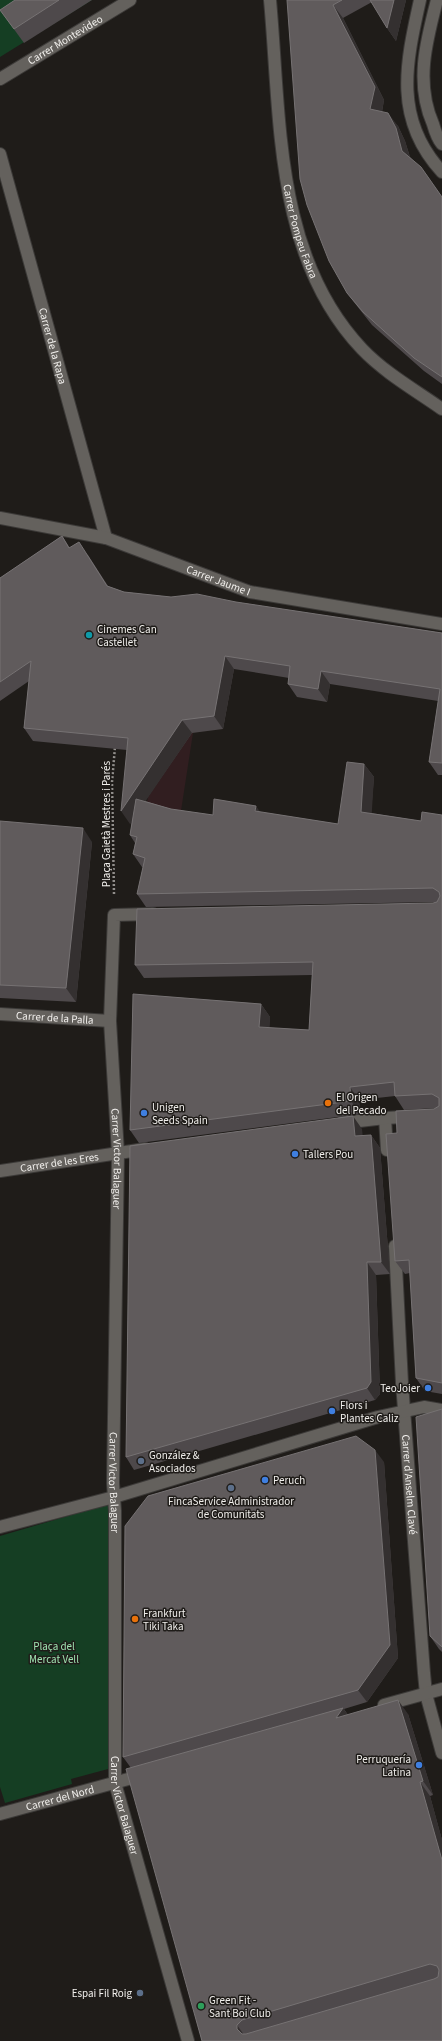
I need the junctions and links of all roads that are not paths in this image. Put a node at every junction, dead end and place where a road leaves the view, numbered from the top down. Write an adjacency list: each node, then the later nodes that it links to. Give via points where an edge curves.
1 (130, 0): 5 (street, Carrer Montevideo)
2 (270, 0): 9 (street, Carrer Pompeu Fabra, via 287,185 293,219 312,274 328,304 362,348 385,369)
3 (420, 0): 8 (street, via 406,72 407,96 413,123 422,144)
4 (437, 0): 6 (street, via 422,70 429,115)
5 (0, 79)
6 (442, 144)
7 (0, 154): 11 (street, Carrer de la Rapa)
8 (442, 172)
9 (442, 409)
10 (0, 518): 11 (street, Carrer Jaume I)
11 (106, 538): 12 (street, Carrer Jaume I, via 250,592)
12 (442, 624)
13 (167, 914): 15 (street, Carrer Victor Balaguer, via 114,915)
14 (0, 1014): 15 (street, Carrer de la Palla)
15 (110, 1021): 20 (street, Carrer Victor Balaguer)
16 (442, 1114): 17 (street)
17 (385, 1118): 18 (street); 21 (street)
18 (330, 1125)
19 (157, 1148): 20 (street, Carrer de les Eres)
20 (118, 1153): 22 (street, Carrer de les Eres); 26 (street, Carrer Victor Balaguer)
21 (388, 1164)
22 (0, 1171)
23 (394, 1235): 24 (street, Carrer d'Anselm Clavé)
24 (404, 1410): 25 (street, via 424,1407); 26 (street); 29 (street, Carrer d'Anselm Clavé)
25 (442, 1410)
26 (114, 1497): 27 (street); 33 (street, Carrer Victor Balaguer)
27 (0, 1527)
28 (442, 1689): 29 (street)
29 (426, 1694): 30 (street); 31 (street, Carrer d'Anselm Clavé)
30 (369, 1710)
31 (442, 1753)
32 (154, 1772): 33 (street, Carrer del Nord)
33 (115, 1783): 34 (street, Carrer del Nord); 35 (street, Carrer Victor Balaguer)
34 (0, 1814)
35 (188, 2041)

